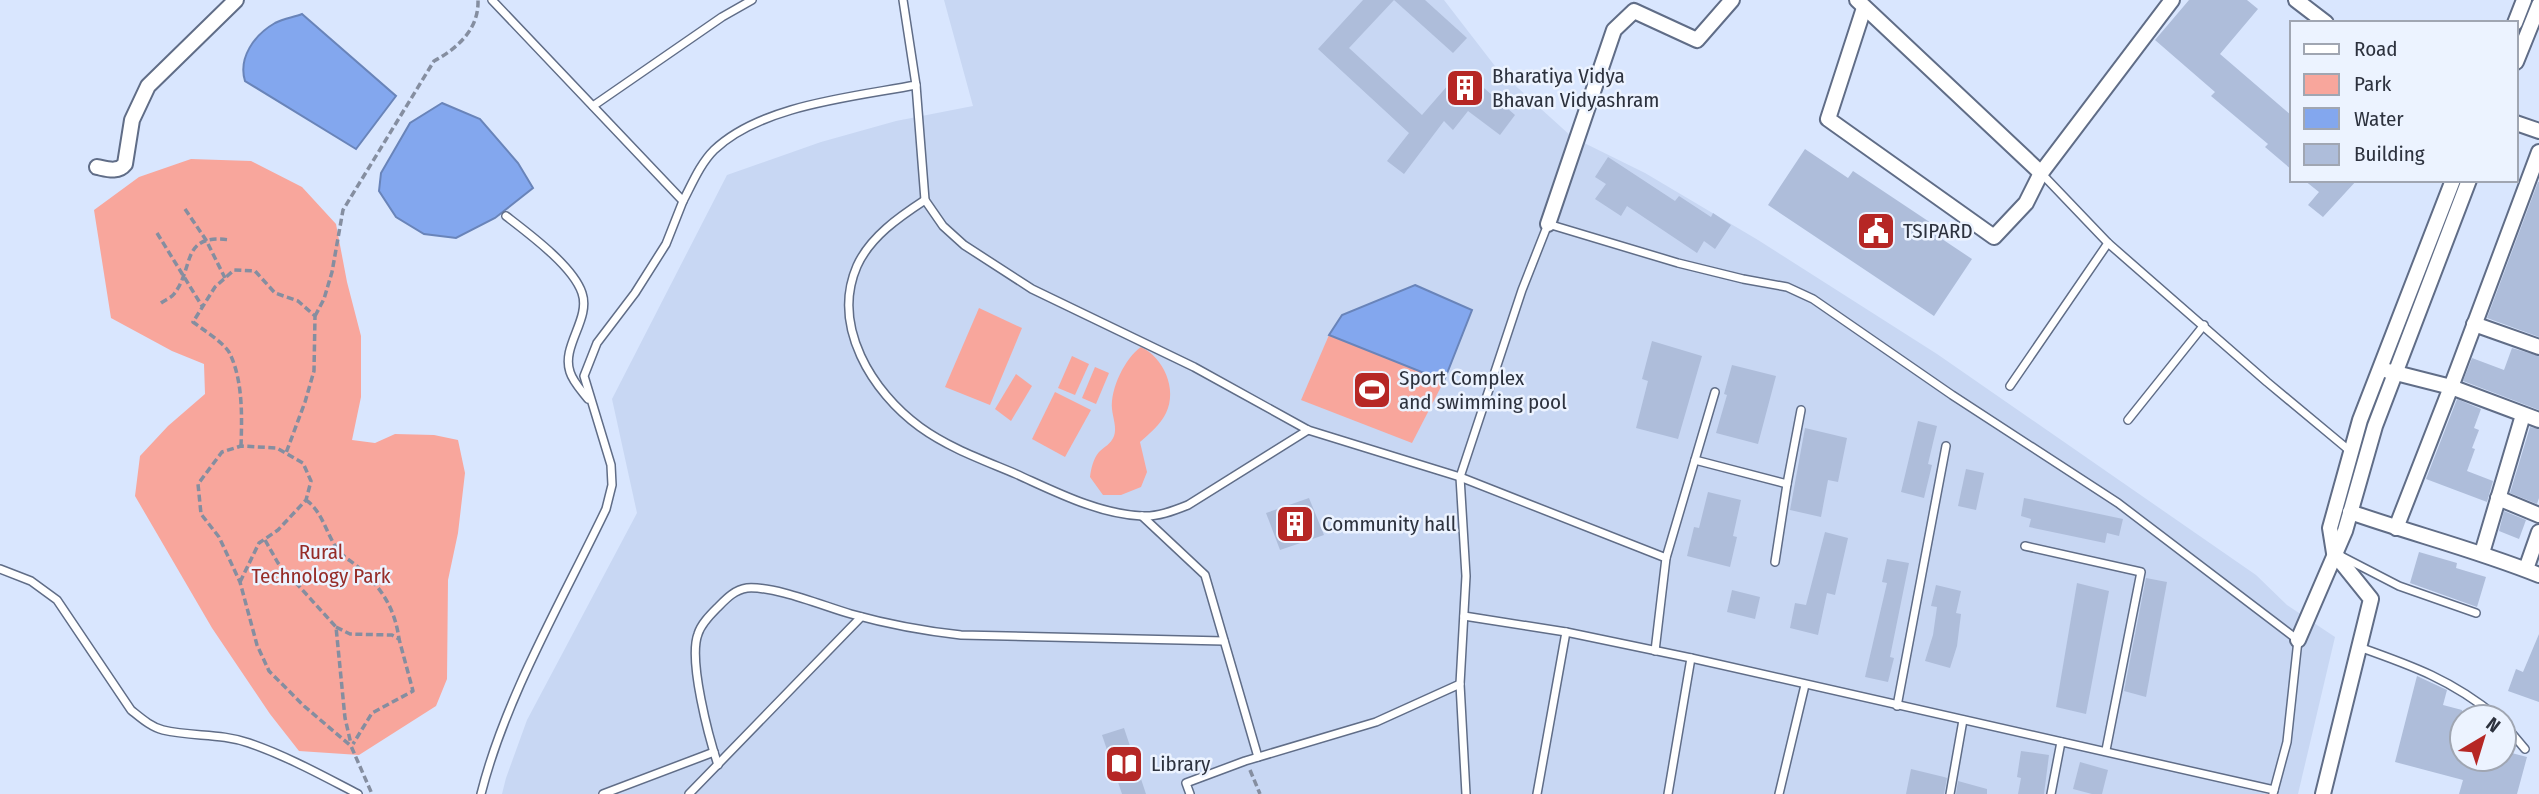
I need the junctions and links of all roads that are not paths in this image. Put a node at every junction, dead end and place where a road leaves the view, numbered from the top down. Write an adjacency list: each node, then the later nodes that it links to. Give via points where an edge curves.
1 (236, 0): 19 (street, via 148,86 132,121 125,164 115,170)
2 (492, 0): 15 (lane)
3 (752, 0): 15 (lane)
4 (903, 0): 14 (lane)
5 (1732, 0): 26 (street, via 1697,40 1634,11 1614,30)
6 (2172, 0): 20 (street)
7 (2296, 0): 11 (street)
8 (2524, 0): 12 (street)
9 (1860, 4): 20 (street); 20 (street, via 1828,119 1994,237 2026,203)
10 (2539, 5): 13 (street)
11 (2323, 21)
12 (2516, 21)
13 (2518, 57)
14 (916, 85): 23 (lane); 24 (lane, via 825,102 735,132 712,152)
15 (593, 106): 24 (lane)
16 (2518, 124): 17 (street)
17 (2539, 131)
18 (2539, 152): 28 (street)
19 (97, 167)
20 (2041, 173): 27 (lane)
21 (2452, 182): 31 (street)
22 (2468, 182): 32 (street)
23 (925, 200): 41 (lane, via 964,245 1032,289 1194,367); 50 (lane, via 872,243 858,265 849,294 849,327 864,362 887,397 919,426 950,445 1063,495)
24 (683, 201): 36 (lane, via 666,244 597,343 584,376)
25 (506, 216): 36 (lane, via 536,239 582,291 582,314 569,371)
26 (1548, 224): 45 (lane); 64 (lane, via 1678,263 1787,287 1813,299 2118,503)
27 (2108, 243): 29 (lane); 33 (lane)
28 (2474, 324): 30 (street); 34 (street)
29 (2204, 325): 40 (lane); 43 (lane)
30 (2539, 346)
31 (2380, 369): 32 (street); 43 (street)
32 (2395, 373): 34 (street); 48 (street)
33 (2010, 386)
34 (2451, 387): 38 (street); 51 (street)
35 (1715, 392): 44 (lane)
36 (590, 403): 83 (lane, via 611,465 606,509 506,719)
37 (1801, 410): 46 (lane)
38 (2523, 415): 39 (street); 47 (street)
39 (2539, 420)
40 (2128, 421)
41 (1308, 430): 45 (lane); 50 (lane, via 1188,505)
42 (1946, 446): 72 (lane)
43 (2351, 451): 55 (street, via 2330,528)
44 (1695, 460): 46 (lane); 56 (lane)
45 (1460, 477): 56 (lane); 61 (lane)
46 (1787, 484): 57 (lane)
47 (2498, 498): 49 (street); 54 (street)
48 (2350, 512): 51 (street); 55 (street)
49 (2539, 515)
50 (1142, 516): 65 (lane, via 1205,575)
51 (2396, 528): 54 (street)
52 (2539, 531): 59 (street)
53 (2025, 546): 77 (lane, via 2141,572)
54 (2482, 552): 59 (street)
55 (2334, 553): 60 (lane, via 2399,586); 64 (street); 66 (street, via 2371,599)
56 (1666, 558): 67 (lane)
57 (1775, 562)
58 (0, 569): 82 (lane, via 31,580 57,600 131,710 147,723 162,730 249,743)
59 (2532, 572)
60 (2476, 612)
61 (1464, 615): 63 (lane); 69 (lane)
62 (861, 617): 65 (lane, via 961,635); 78 (lane, via 764,589 744,588 730,594 707,618 695,648 696,675); 80 (lane)
63 (1566, 632): 67 (lane); 88 (lane)
64 (2298, 640): 81 (lane, via 2287,742)
65 (1224, 641): 79 (lane)
66 (2359, 647): 71 (lane, via 2424,670); 93 (street)
67 (1655, 651): 68 (lane)
68 (1691, 658): 70 (lane); 89 (lane)
69 (1460, 684): 79 (lane, via 1376,722); 87 (lane)
70 (1805, 685): 72 (lane); 90 (lane)
71 (2481, 703)
72 (1897, 706): 73 (lane)
73 (1963, 720): 75 (lane); 91 (lane)
74 (2518, 741): 76 (lane)
75 (2061, 742): 77 (lane); 92 (lane)
76 (2525, 749)
77 (2106, 750): 81 (lane)
78 (714, 752): 80 (lane); 84 (lane)
79 (1258, 757): 86 (lane, via 1186,783)
80 (718, 765): 85 (lane)
81 (2274, 792)
82 (358, 794)
83 (481, 794)
84 (603, 794)
85 (689, 794)
86 (1189, 794)
87 (1466, 794)
88 (1537, 794)
89 (1668, 794)
90 (1779, 794)
91 (1950, 794)
92 (2051, 794)
93 (2323, 794)

